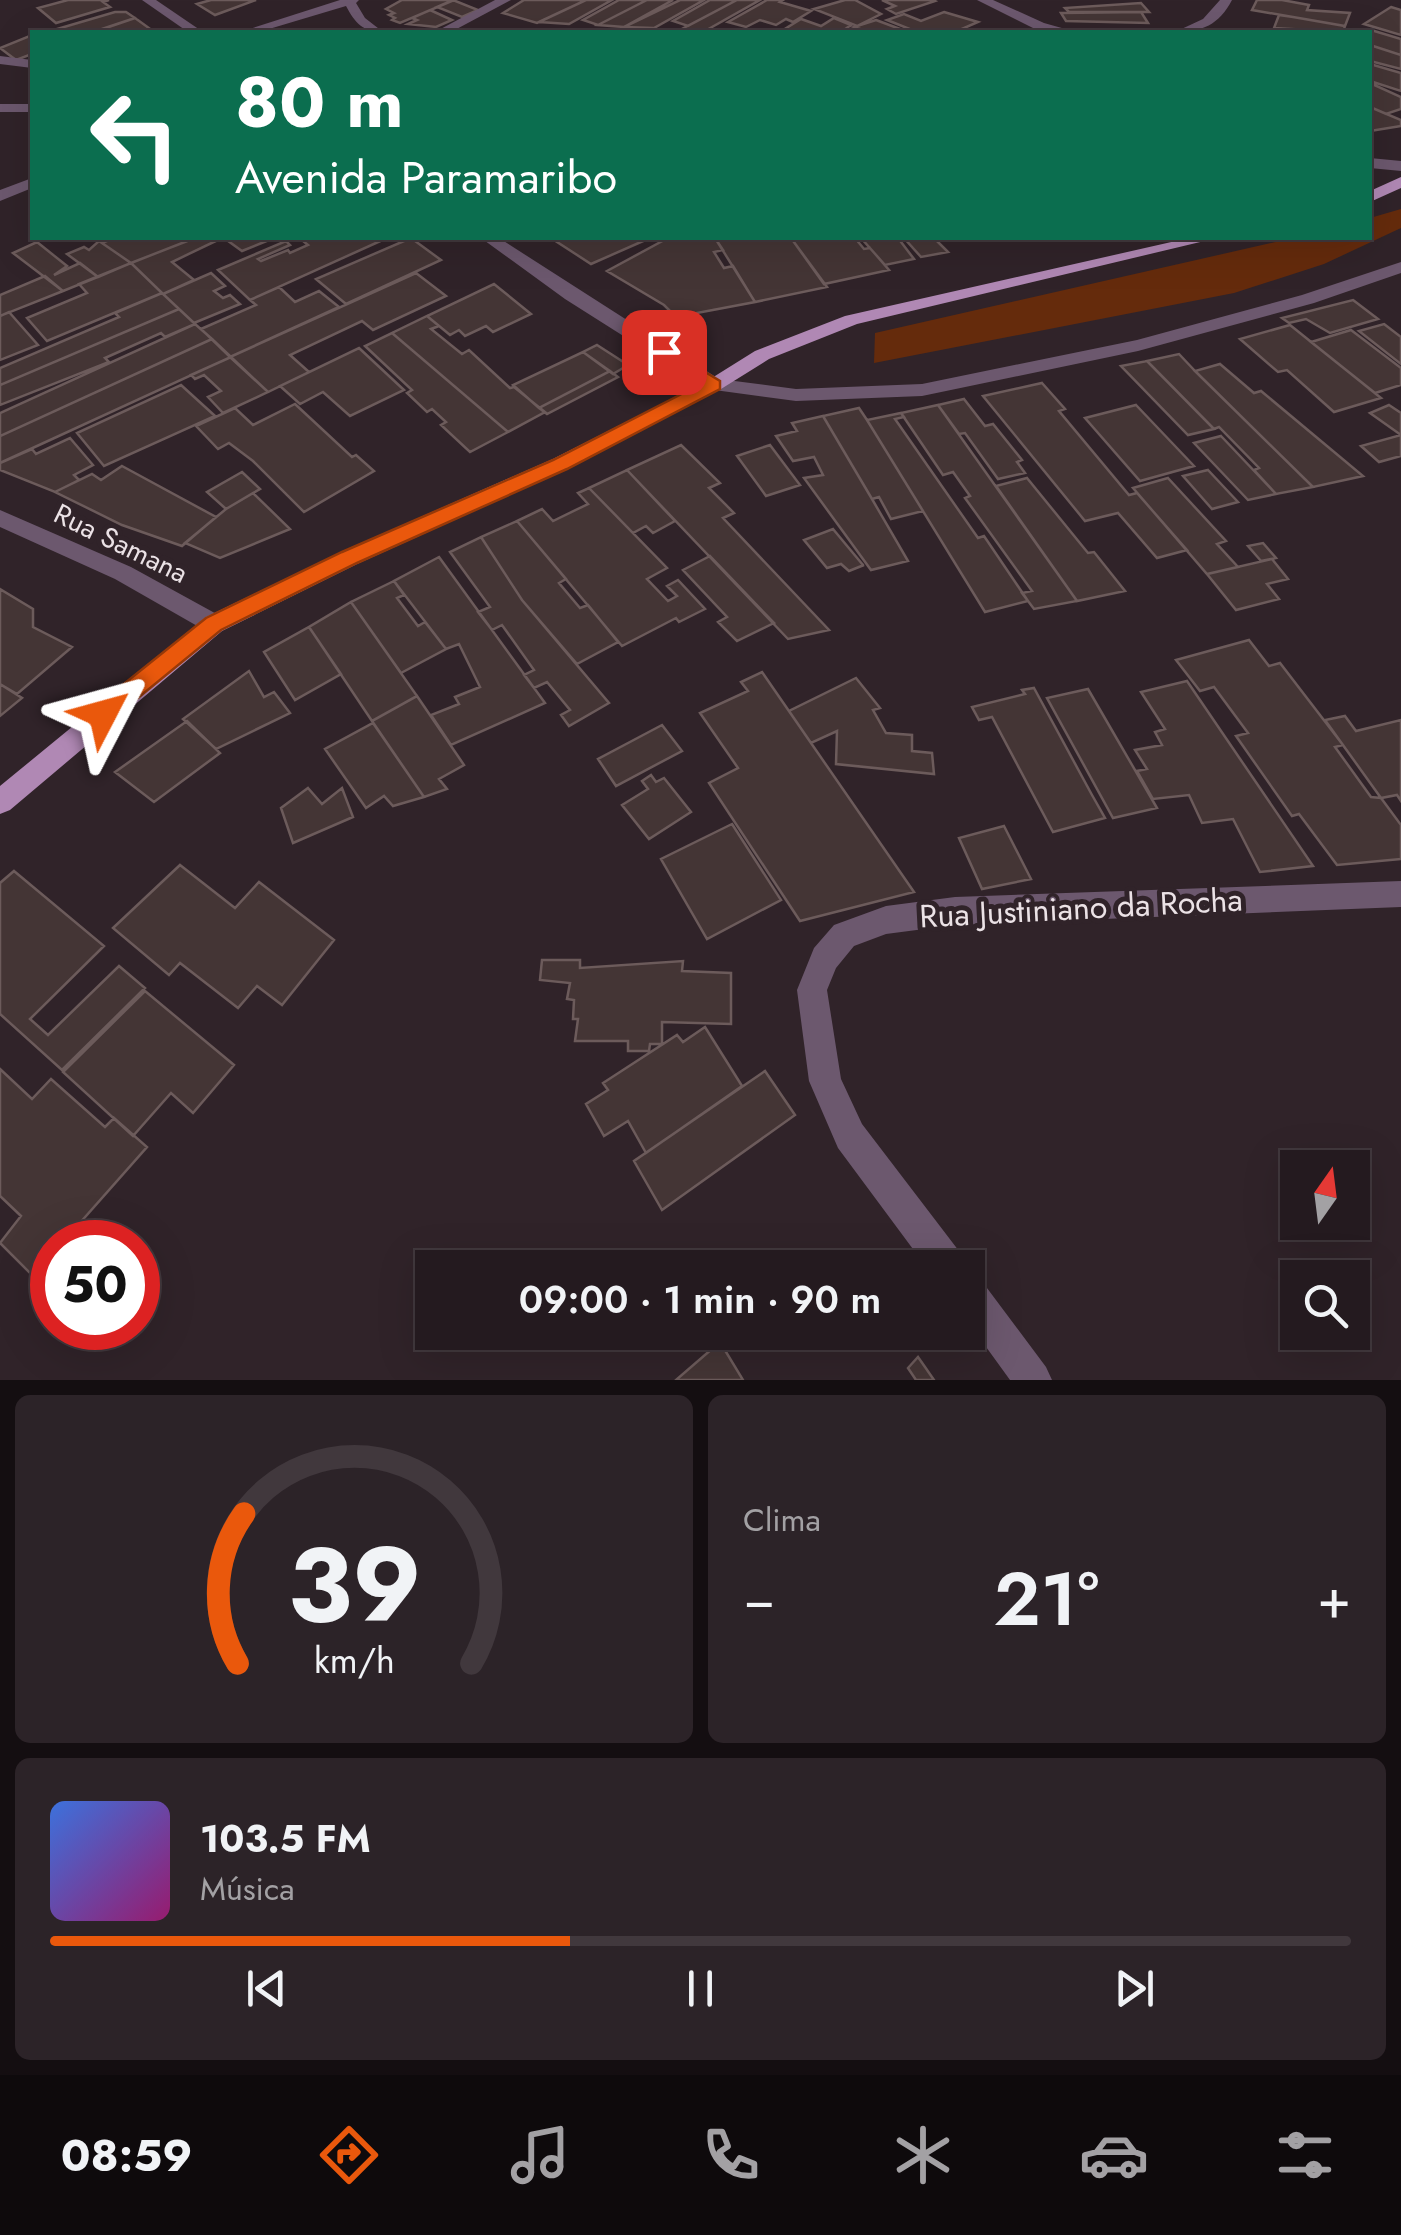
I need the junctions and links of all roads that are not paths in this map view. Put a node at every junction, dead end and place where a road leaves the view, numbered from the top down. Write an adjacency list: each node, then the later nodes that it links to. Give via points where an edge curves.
1 (148, 0): 6 (street)
2 (505, 0): 9 (street)
3 (983, 0): 10 (street)
4 (1226, 0): 11 (street, via 1218,15)
5 (351, 1): 7 (street); 8 (street)
6 (193, 30)
7 (254, 30)
8 (373, 30)
9 (446, 30)
10 (1059, 30)
11 (1188, 30)
12 (0, 60): 13 (street)
13 (30, 64)
14 (0, 108): 15 (street)
15 (30, 108)
16 (1372, 163): 17 (street)
17 (1401, 166)
18 (1401, 182): 21 (main road)
19 (30, 184): 20 (street)
20 (0, 196)
21 (1372, 196)
22 (492, 240): 25 (street)
23 (1200, 240): 25 (main road, via 851,320 762,354)
24 (1401, 268): 25 (street, via 1222,324 922,390 796,395)
25 (714, 385): 27 (main road)
26 (0, 518): 27 (street, Rua Samana, via 123,573)
27 (214, 624): 28 (main road)
28 (0, 802)
29 (1401, 894): 30 (street, Rua Justiniano da Rocha, via 955,911 886,920 844,935 812,990 825,1082 850,1136)
30 (935, 1250)
31 (985, 1316): 32 (street)
32 (1033, 1380)

